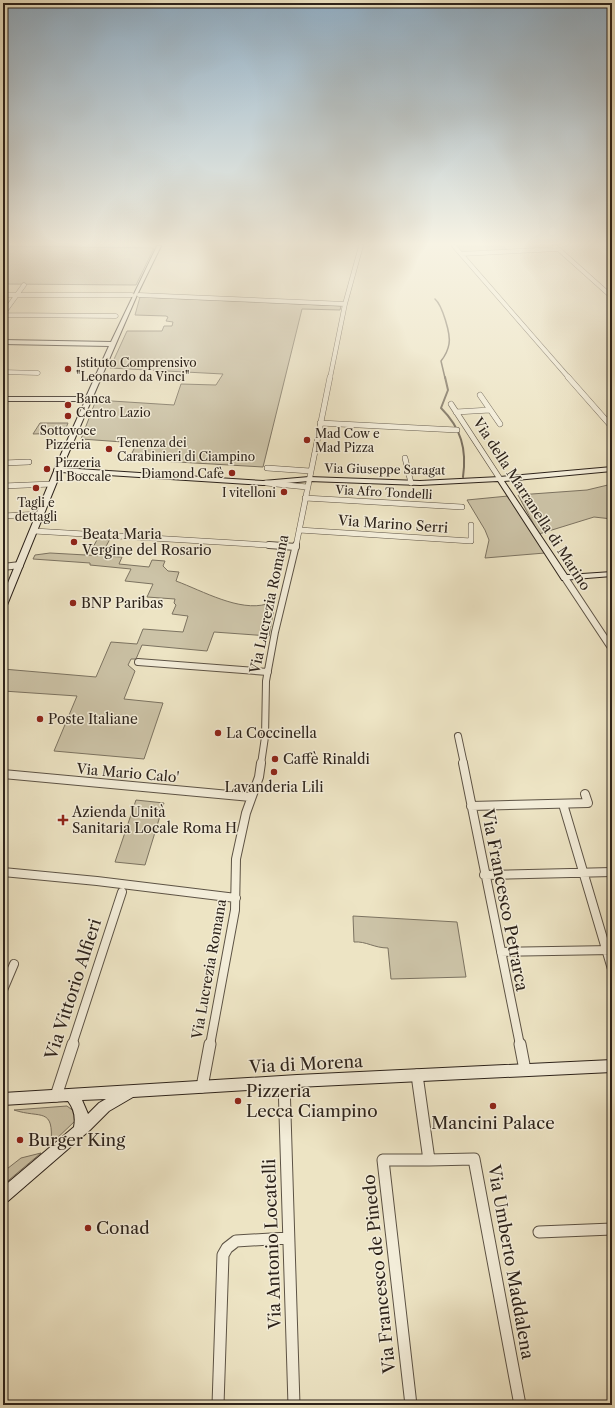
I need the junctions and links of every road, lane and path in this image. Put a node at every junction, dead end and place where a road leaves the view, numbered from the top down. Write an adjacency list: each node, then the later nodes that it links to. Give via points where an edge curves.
1 (128, 312): 7 (street)
2 (343, 312): 16 (street, Via Lucrezia Romana)
3 (511, 312): 18 (street)
4 (3, 315): 5 (street)
5 (116, 316)
6 (3, 342): 7 (street)
7 (112, 344): 12 (street)
8 (3, 372): 9 (street)
9 (38, 373)
10 (480, 395): 14 (street, Via della Marranella di Marino)
11 (3, 398): 12 (street)
12 (88, 399): 25 (street)
13 (451, 404): 15 (street, Via della Marranella di Marino)
14 (490, 410): 15 (street, Via della Marranella di Marino); 17 (street, Via della Marranella di Marino)
15 (456, 412): 28 (street, Via della Marranella di Marino)
16 (320, 423): 19 (street); 26 (street, Via Lucrezia Romana)
17 (500, 424)
18 (612, 427)
19 (457, 430)
20 (405, 458): 30 (street)
21 (29, 462): 22 (street)
22 (3, 463)
23 (267, 468): 26 (street)
24 (612, 468): 28 (street, Via Giuseppe Saragat)
25 (57, 470): 29 (street, Via Giuseppe Saragat); 31 (street)
26 (310, 471): 27 (street, Via Lucrezia Romana)
27 (309, 478): 29 (street, Via Giuseppe Saragat); 30 (street, Via Giuseppe Saragat); 33 (street, Via Lucrezia Romana)
28 (500, 479): 30 (street, Via Giuseppe Saragat); 45 (street, Via della Marranella di Marino)
29 (263, 483): 33 (street)
30 (411, 483)
31 (52, 484): 32 (street); 36 (street)
32 (3, 486)
33 (307, 487): 34 (street, Via Lucrezia Romana)
34 (305, 498): 35 (street, Via Afro Tondelli); 39 (street, Via Lucrezia Romana)
35 (462, 507)
36 (41, 514): 37 (street); 40 (street)
37 (3, 516)
38 (471, 525): 39 (street, Via Marino Serri, via 471,541)
39 (299, 530): 41 (street, Via Lucrezia Romana)
40 (34, 531): 41 (street); 42 (street)
41 (296, 548): 50 (street, Via Lucrezia Romana)
42 (20, 565): 43 (street); 46 (street)
43 (3, 567)
44 (612, 574): 45 (street)
45 (565, 578): 48 (street, Via della Marranella di Marino)
46 (5, 595): 47 (street)
47 (3, 605)
48 (612, 649)
49 (138, 662): 50 (street)
50 (268, 672): 54 (street, Via Lucrezia Romana, via 264,748 259,781)
51 (458, 736): 56 (street, Via Francesco Petrarca)
52 (3, 774): 54 (street, Via Mario Calo')
53 (585, 794): 55 (street, via 588,803)
54 (252, 797): 62 (street, Via Lucrezia Romana, via 236,859)
55 (562, 804): 56 (street); 59 (street)
56 (471, 806): 60 (street, Via Francesco Petrarca)
57 (3, 872): 62 (street)
58 (612, 872): 59 (street)
59 (584, 873): 60 (street); 63 (street)
60 (484, 875): 64 (street, Via Francesco Petrarca)
61 (122, 892): 75 (street, Via Vittorio Alfieri)
62 (236, 898): 72 (street, Via Lucrezia Romana)
63 (609, 950): 64 (street); 66 (street)
64 (501, 952): 69 (street, Via Francesco Petrarca)
65 (14, 964): 67 (street)
66 (612, 969)
67 (3, 990)
68 (612, 1066): 69 (street, Via di Morena)
69 (525, 1070): 70 (street, Via di Morena)
70 (417, 1075): 71 (street, Via di Morena); 78 (street)
71 (284, 1082): 72 (street, Via di Morena); 82 (street, Via Antonio Locatelli)
72 (202, 1087): 73 (street, Via di Morena)
73 (132, 1092): 74 (street, Via di Morena); 77 (street, via 108,1104)
74 (71, 1095): 75 (street, Via di Morena); 77 (street, via 82,1113)
75 (56, 1096): 76 (street, Via di Morena)
76 (3, 1100)
77 (80, 1130): 79 (street)
78 (429, 1160): 85 (street, Via Francesco de Pinedo, via 383,1160); 86 (street, Via Umberto Maddalena, via 474,1159)
79 (3, 1196)
80 (612, 1229): 81 (street)
81 (539, 1232)
82 (288, 1238): 83 (street, via 236,1241 222,1255); 84 (street, Via Antonio Locatelli)
83 (218, 1405)
84 (294, 1405)
85 (411, 1405)
86 (520, 1405)

